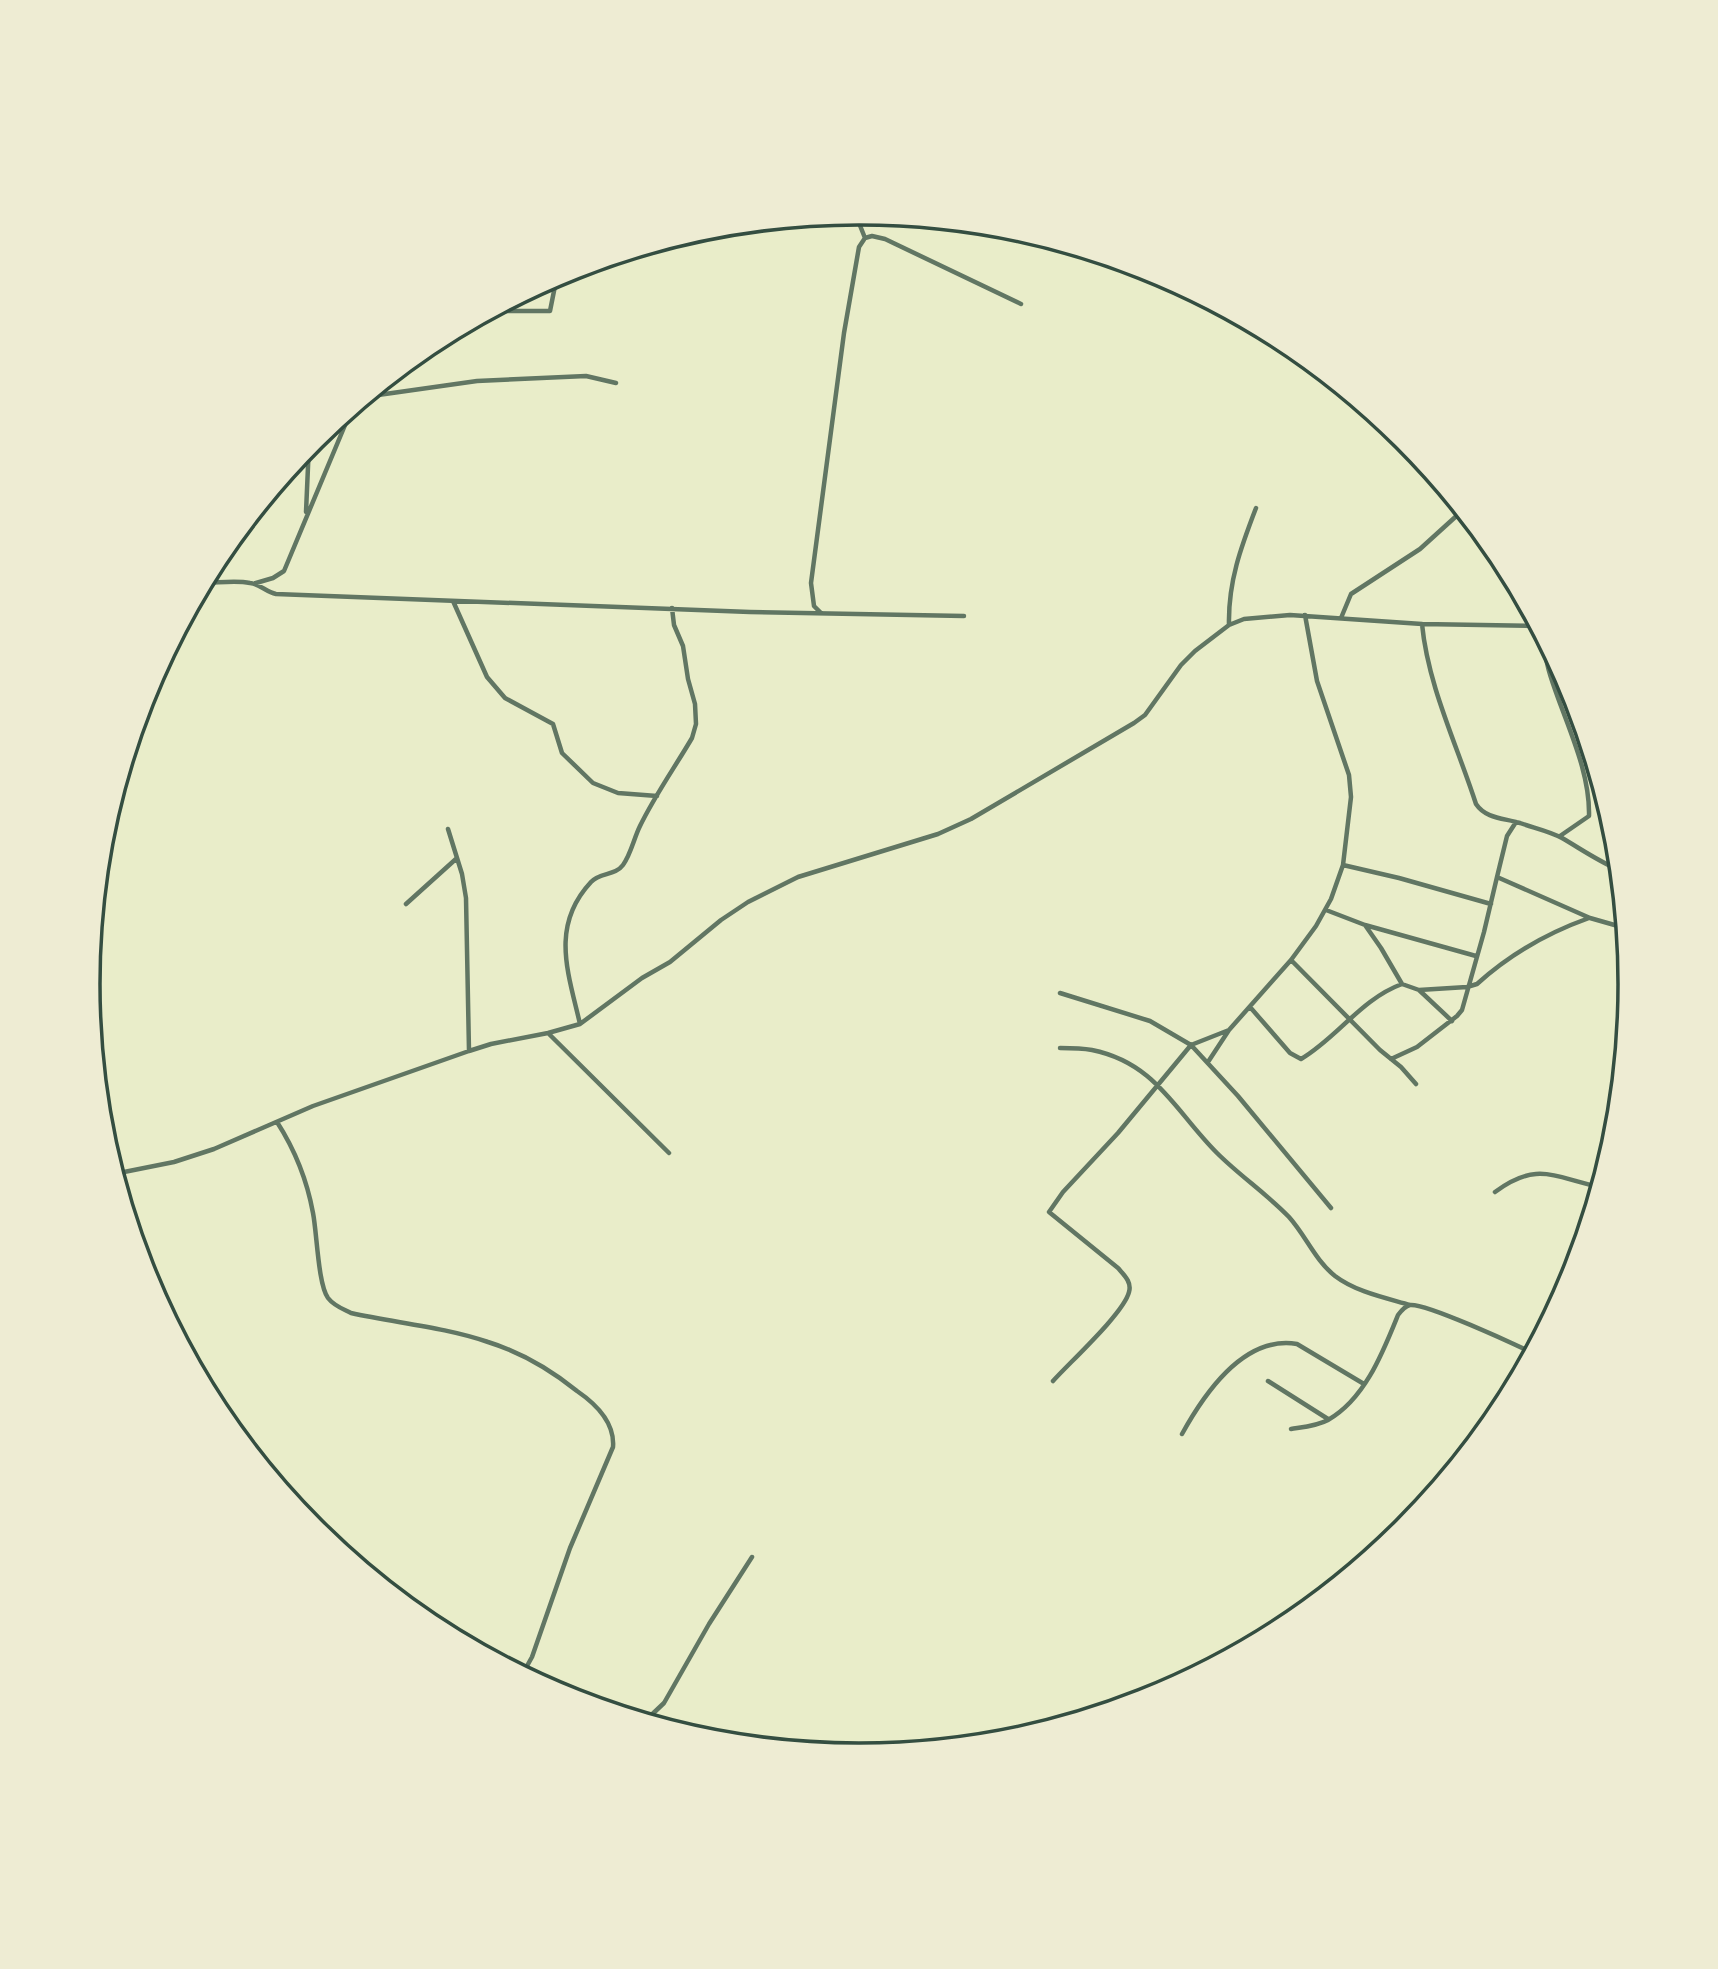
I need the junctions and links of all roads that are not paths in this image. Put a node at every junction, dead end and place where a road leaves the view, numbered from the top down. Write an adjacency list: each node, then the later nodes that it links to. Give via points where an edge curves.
1 (860, 225): 2 (street)
2 (865, 238): 4 (street, via 885,239); 17 (street, via 859,247 844,332 811,583 814,606)
3 (554, 289): 5 (street, via 550,310)
4 (1021, 304)
5 (510, 311)
6 (616, 383): 7 (street, via 586,376 477,381)
7 (382, 394)
8 (344, 428): 11 (street)
9 (308, 463): 11 (street)
10 (1256, 508): 22 (street, via 1232,579)
11 (305, 516): 14 (street, via 284,571)
12 (1456, 516): 20 (street, via 1420,549 1351,594)
13 (215, 583): 14 (street)
14 (255, 584): 15 (street, via 276,594)
15 (453, 601): 16 (street); 25 (street, via 487,677 505,698 553,724 562,753 572,765 593,783 618,793)
16 (672, 608): 17 (street); 25 (street, via 696,724)
17 (821, 614): 19 (street)
18 (1305, 615): 20 (street); 22 (street, via 1271,615); 30 (street, via 1317,681 1349,775 1352,797)
19 (964, 616)
20 (1341, 618): 21 (street)
21 (1422, 624): 23 (street); 26 (street, via 1437,692 1476,804 1489,816)
22 (1229, 625): 48 (street, via 1181,665 1134,723 971,819 938,834 797,877 748,902)
23 (1528, 626)
24 (1548, 666): 28 (street, via 1589,797 1589,816)
25 (657, 796): 48 (street, via 625,862 620,869 592,880 567,922 565,955)
26 (1516, 822): 28 (street); 32 (street, via 1507,836)
27 (448, 829): 29 (street)
28 (1560, 836): 31 (street)
29 (457, 857): 33 (street); 53 (street, via 466,898)
30 (1343, 865): 34 (street); 35 (street)
31 (1609, 866)
32 (1497, 877): 34 (street); 36 (street)
33 (406, 904)
34 (1491, 904): 39 (street)
35 (1326, 910): 37 (street); 40 (street)
36 (1590, 918): 38 (street); 42 (street, via 1533,943)
37 (1365, 925): 39 (street); 41 (street)
38 (1616, 925)
39 (1476, 956): 42 (street)
40 (1292, 960): 45 (street); 46 (street)
41 (1402, 984): 43 (street); 46 (street)
42 (1467, 988): 43 (street); 47 (street, via 1462,1010)
43 (1419, 990): 47 (street)
44 (1060, 993): 51 (street, via 1150,1021)
45 (1250, 1007): 46 (street, via 1290,1053 1301,1059); 49 (street)
46 (1350, 1018): 54 (street)
47 (1452, 1021): 54 (street, via 1417,1047)
48 (580, 1024): 50 (street)
49 (1228, 1030): 51 (street); 55 (street)
50 (548, 1033): 53 (street); 59 (street)
51 (1191, 1045): 55 (street); 56 (street)
52 (1059, 1048): 56 (street, via 1114,1057)
53 (468, 1051): 58 (street)
54 (1391, 1059): 57 (street)
55 (1208, 1062): 63 (street)
56 (1158, 1084): 64 (street, via 1214,1151 1289,1217 1336,1276); 66 (street, via 1048,1212 1118,1268 1129,1285 1126,1299 1106,1325)
57 (1416, 1084)
58 (276, 1122): 60 (street, via 187,1158); 73 (street, via 306,1182 327,1297 351,1313 489,1342 526,1357 592,1402 611,1427 610,1455)
59 (669, 1153)
60 (124, 1172)
61 (1591, 1185): 62 (street, via 1527,1174)
62 (1494, 1192)
63 (1331, 1208)
64 (1410, 1305): 65 (street); 68 (street, via 1398,1315)
65 (1524, 1350)
66 (1053, 1381)
67 (1268, 1381): 69 (street)
68 (1364, 1384): 69 (street); 71 (street, via 1297,1343 1270,1344 1230,1368 1204,1397)
69 (1329, 1419): 70 (street)
70 (1291, 1429)
71 (1181, 1434)
72 (752, 1558): 74 (street, via 664,1703)
73 (526, 1667)
74 (652, 1715)

